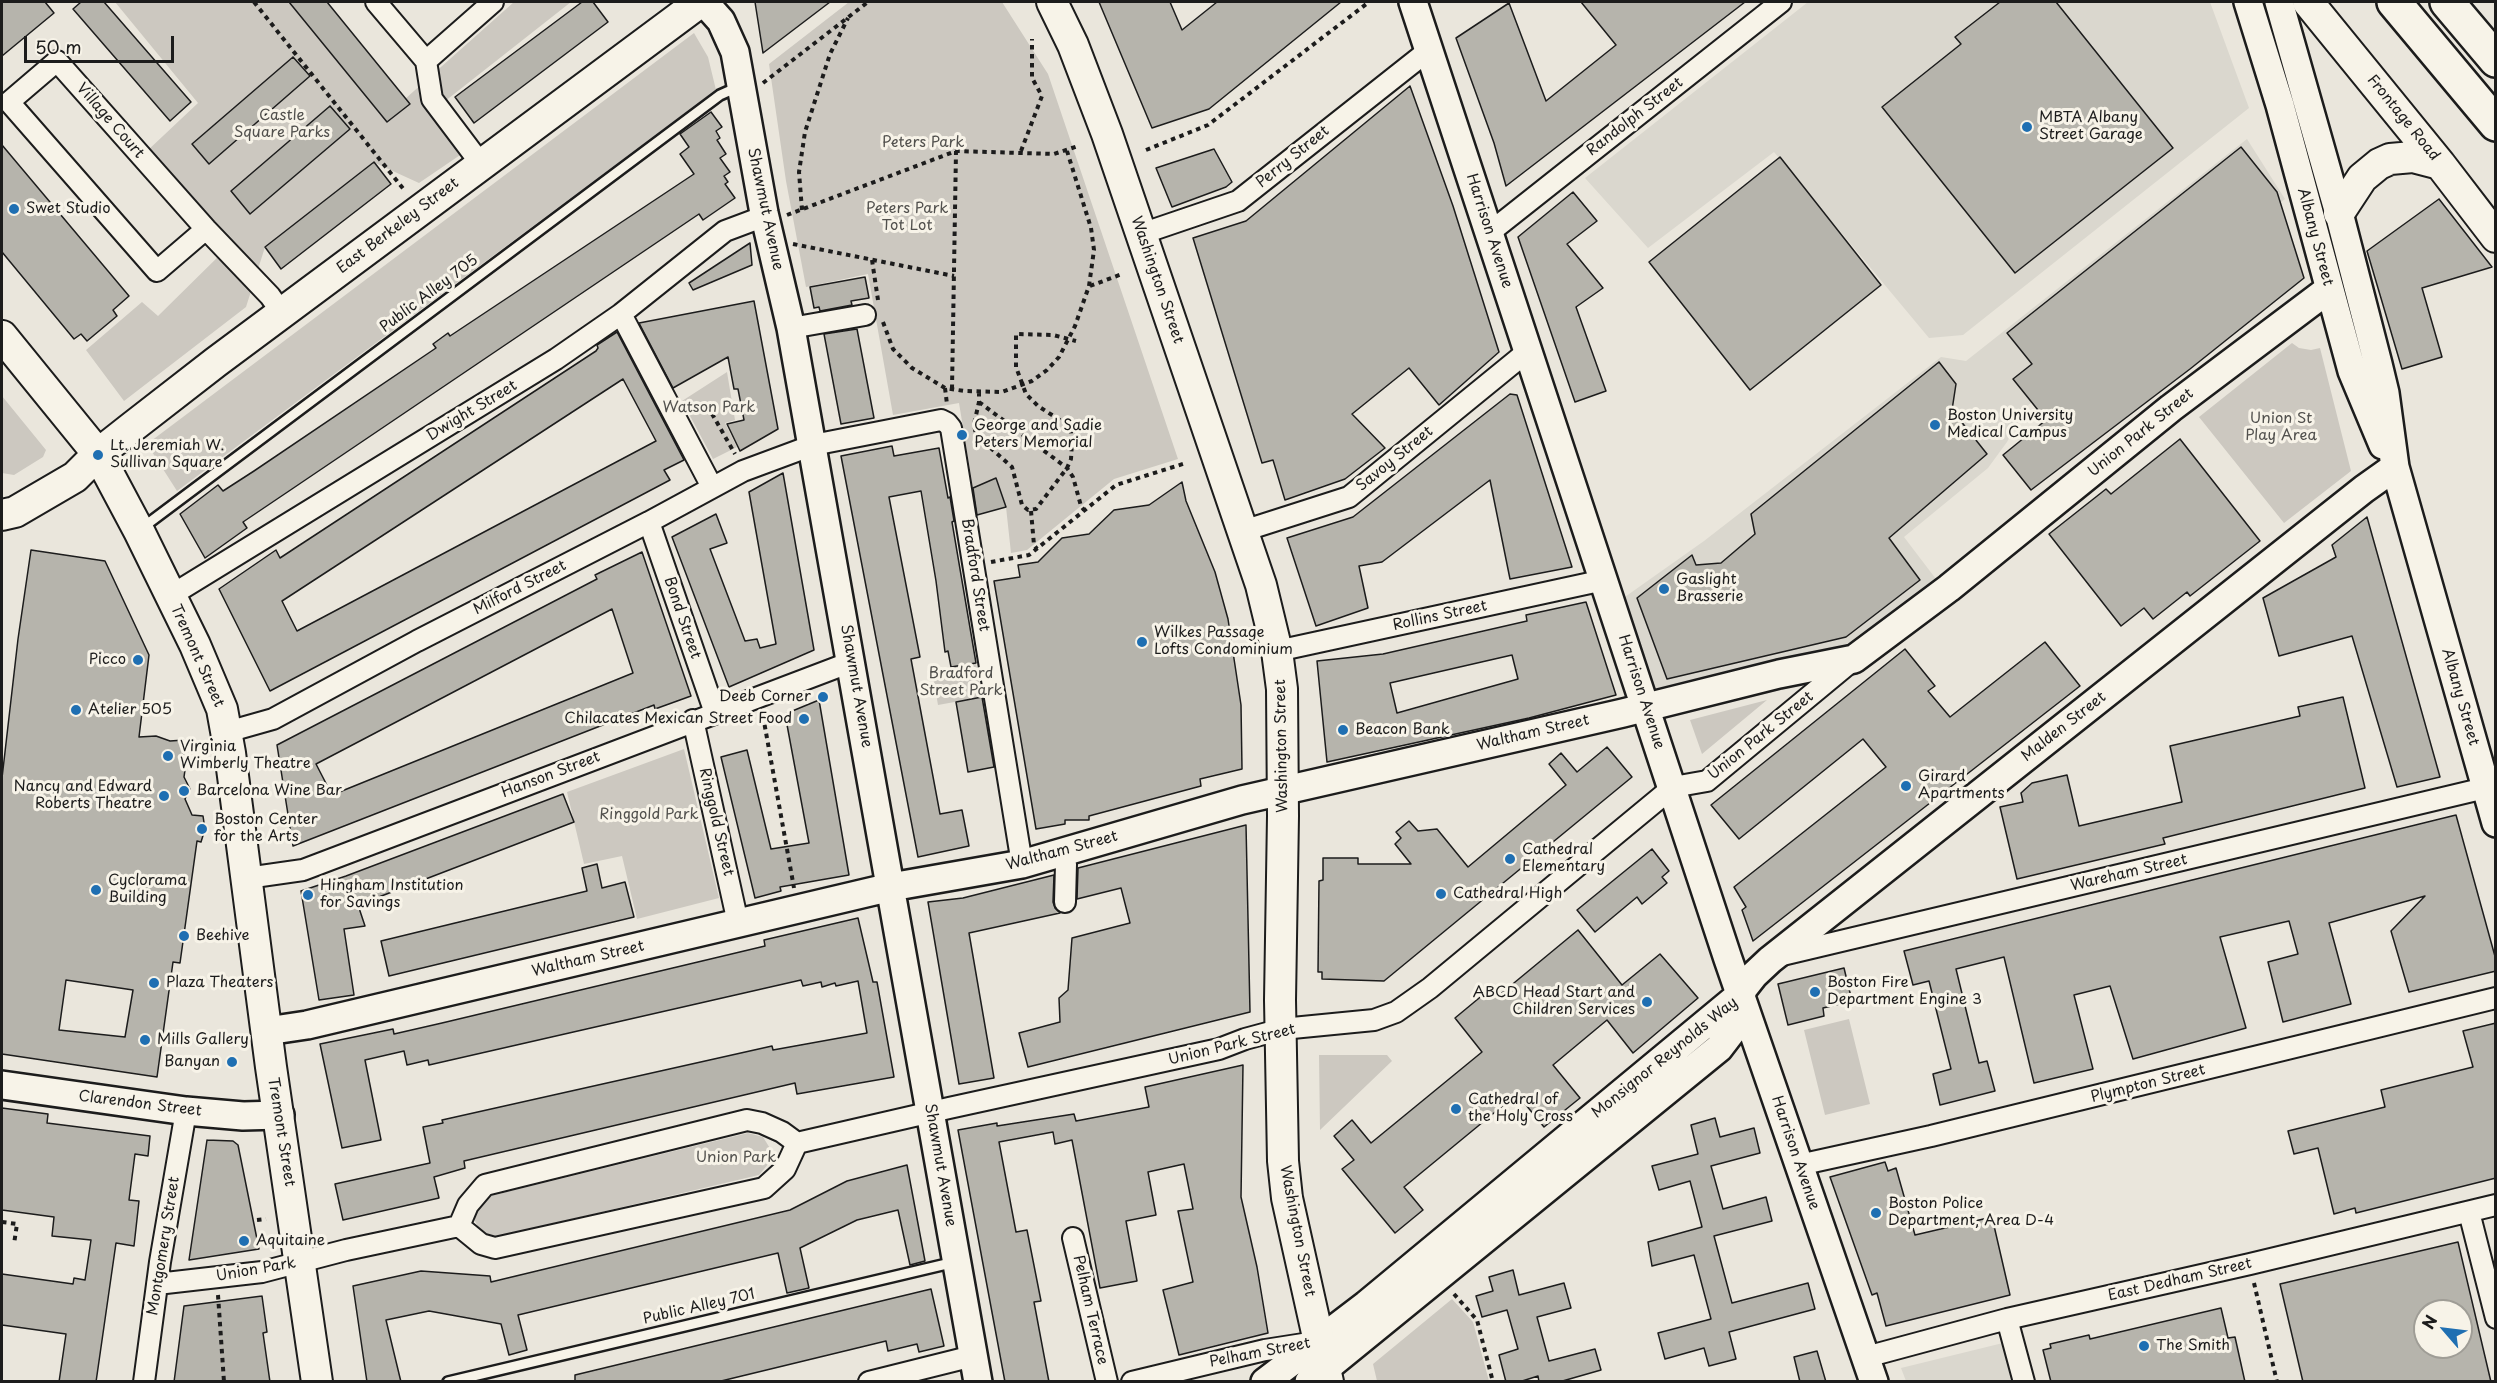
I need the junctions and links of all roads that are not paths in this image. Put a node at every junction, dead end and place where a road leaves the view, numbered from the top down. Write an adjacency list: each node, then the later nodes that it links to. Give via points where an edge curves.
1 (376, 2): 16 (street)
2 (493, 2): 16 (street)
3 (702, 2): 17 (main road, Shawmut Avenue, via 727,32); 19 (main road, East Berkeley Street)
4 (1052, 2): 25 (main road, Washington Street, via 1081,65)
5 (1413, 2): 14 (main road, Harrison Avenue)
6 (1781, 2): 24 (street, Randolph Street)
7 (2248, 2): 27 (main road, Albany Street)
8 (2278, 2): 21 (main road, Albany Street)
9 (2308, 2): 20 (main road, Frontage Road)
10 (2394, 2): 18 (highway)
11 (2447, 2): 15 (highway)
12 (2474, 2): 13 (highway)
13 (2496, 27)
14 (1429, 50): 24 (main road, Harrison Avenue); 25 (street, Perry Street, via 1238,201)
15 (2496, 60)
16 (426, 61): 19 (street, via 432,99)
17 (752, 84): 22 (main road, Shawmut Avenue); 40 (lane, Public Alley 705, via 720,95)
18 (2496, 124)
19 (481, 164): 28 (main road, East Berkeley Street)
20 (2440, 164): 21 (main road, via 2413,157 2379,164 2362,178); 26 (main road, Frontage Road)
21 (2339, 213): 36 (main road, Albany Street, via 2385,393)
22 (776, 215): 30 (street, Dwight Street, via 725,231); 31 (main road, Shawmut Avenue)
23 (206, 229): 23 (street, Village Court, via 57,61 9,102 157,271); 28 (street, Village Court)
24 (1489, 233): 33 (main road, Harrison Avenue)
25 (1141, 234): 41 (main road, Washington Street)
26 (2496, 237)
27 (2329, 289): 36 (main road, Albany Street, via 2352,370); 45 (main road, Union Park Street, via 2171,408 1949,588)
28 (282, 313): 35 (main road, East Berkeley Street)
29 (875, 313): 31 (street)
30 (621, 314): 37 (street); 43 (street, Dwight Street, via 556,359)
31 (791, 328): 34 (main road, Shawmut Avenue)
32 (2, 336): 35 (main road, Tremont Street)
33 (1528, 351): 41 (street, Savoy Street, via 1349,496); 42 (main road, Harrison Avenue)
34 (813, 445): 37 (street, Milford Street); 46 (main road, Shawmut Avenue); 55 (street, Bradford Street, via 938,421 949,425)
35 (98, 454): 38 (main road, East Berkeley Street, via 57,490); 40 (main road, Tremont Street)
36 (2395, 467): 52 (main road, Albany Street); 61 (main road, Malden Street)
37 (712, 487): 39 (street, Milford Street)
38 (2, 515)
39 (650, 522): 48 (street, Bond Street); 50 (street, Milford Street, via 273,718)
40 (139, 531): 43 (main road, Tremont Street)
41 (1243, 531): 44 (main road, Washington Street)
42 (1604, 580): 44 (street, Rollins Street); 47 (main road, Harrison Avenue)
43 (170, 596): 50 (main road, Tremont Street, via 211,682)
44 (1277, 651): 53 (main road, Washington Street, via 1282,689)
45 (1854, 658): 47 (main road, Waltham Street); 51 (street, Union Park Street, via 1707,781)
46 (851, 662): 48 (street, Hanson Street); 58 (main road, Shawmut Avenue)
47 (1646, 707): 51 (main road, Harrison Avenue); 53 (main road, Waltham Street)
48 (716, 713): 49 (street, Hanson Street)
49 (693, 720): 57 (street, Hanson Street, via 303,870); 60 (street, Ringgold Street)
50 (227, 732): 57 (main road, Tremont Street)
51 (1673, 787): 62 (main road, Harrison Avenue); 64 (street, Union Park Street, via 1396,1012 1374,1020)
52 (2485, 788): 54 (main road, Albany Street); 61 (street, Wareham Street)
53 (1283, 791): 55 (main road, Waltham Street); 64 (main road, Washington Street)
54 (2496, 824)
55 (1022, 864): 58 (main road, Waltham Street)
56 (1066, 864): 59 (street)
57 (247, 878): 65 (main road, Tremont Street)
58 (891, 887): 60 (main road, Waltham Street); 68 (main road, Shawmut Avenue)
59 (1065, 902)
60 (738, 923): 65 (main road, Waltham Street, via 307,1025)
61 (1773, 958): 62 (main road, Malden Street)
62 (1740, 995): 71 (main road, Harrison Avenue); 81 (main road, Monsignor Reynolds Way)
63 (2496, 998): 71 (street, Plympton Street, via 1943,1134)
64 (1282, 1029): 68 (street, Union Park Street, via 1219,1049); 81 (main road, Washington Street, via 1284,1180)
65 (267, 1031): 69 (main road, Tremont Street)
66 (2, 1085): 67 (main road, Clarendon Street)
67 (186, 1111): 69 (main road, Clarendon Street); 78 (street, Montgomery Street)
68 (931, 1112): 70 (street); 77 (main road, Shawmut Avenue)
69 (280, 1115): 76 (main road, Tremont Street)
70 (797, 1143): 74 (street, via 782,1132 747,1120 485,1185 468,1205); 74 (street, via 785,1169 764,1188 495,1248 481,1244)
71 (1799, 1165): 83 (main road, Harrison Avenue)
72 (2496, 1205): 73 (street, East Dedham Street)
73 (2469, 1212): 79 (street); 80 (street, East Dedham Street)
74 (459, 1226): 76 (street, Union Park)
75 (1073, 1238): 88 (street, Pelham Terrace)
76 (301, 1262): 78 (street, Union Park, via 262,1272); 85 (main road, Tremont Street)
77 (957, 1262): 82 (main road, Shawmut Avenue); 86 (lane, Public Alley 701)
78 (157, 1284): 84 (street, Montgomery Street)
79 (2496, 1318)
80 (2007, 1319): 83 (street, East Dedham Street); 91 (street)
81 (1320, 1368): 89 (street, Pelham Street, via 1265,1350); 90 (main road, Monsignor Reynolds Way)
82 (976, 1369): 87 (street)
83 (1870, 1369)
84 (144, 1382)
85 (317, 1382)
86 (448, 1382)
87 (869, 1382)
88 (1107, 1382)
89 (1132, 1382)
90 (1265, 1382)
91 (2024, 1382)

